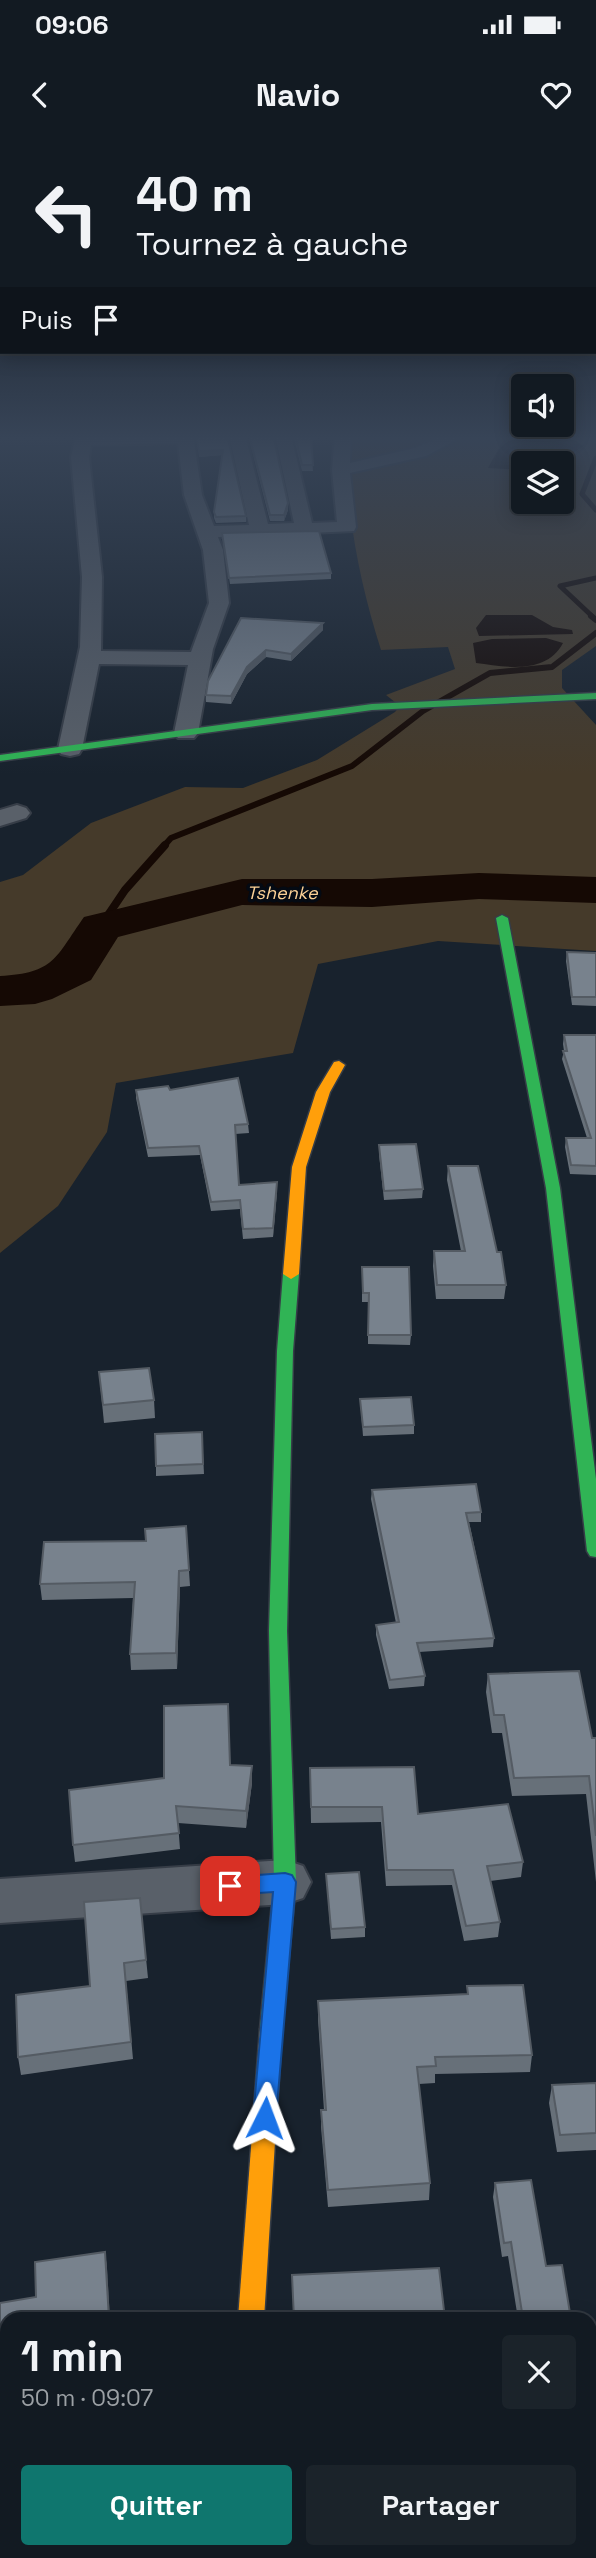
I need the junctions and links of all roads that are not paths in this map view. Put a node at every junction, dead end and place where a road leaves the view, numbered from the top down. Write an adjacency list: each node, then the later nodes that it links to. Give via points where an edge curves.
1 (89, 548): 3 (street)
2 (212, 548): 4 (street, via 219,603)
3 (89, 657): 4 (street); 7 (street)
4 (200, 659): 6 (street)
5 (596, 696): 6 (street, via 372,707)
6 (186, 733): 7 (street)
7 (70, 749): 8 (street)
8 (0, 758)
9 (502, 918): 11 (street, via 554,1188)
10 (339, 1065): 12 (street, via 323,1091 299,1167 285,1351 278,1631)
11 (596, 1551)
12 (285, 1882): 13 (street); 14 (street)
13 (0, 1901)
14 (251, 2312)

